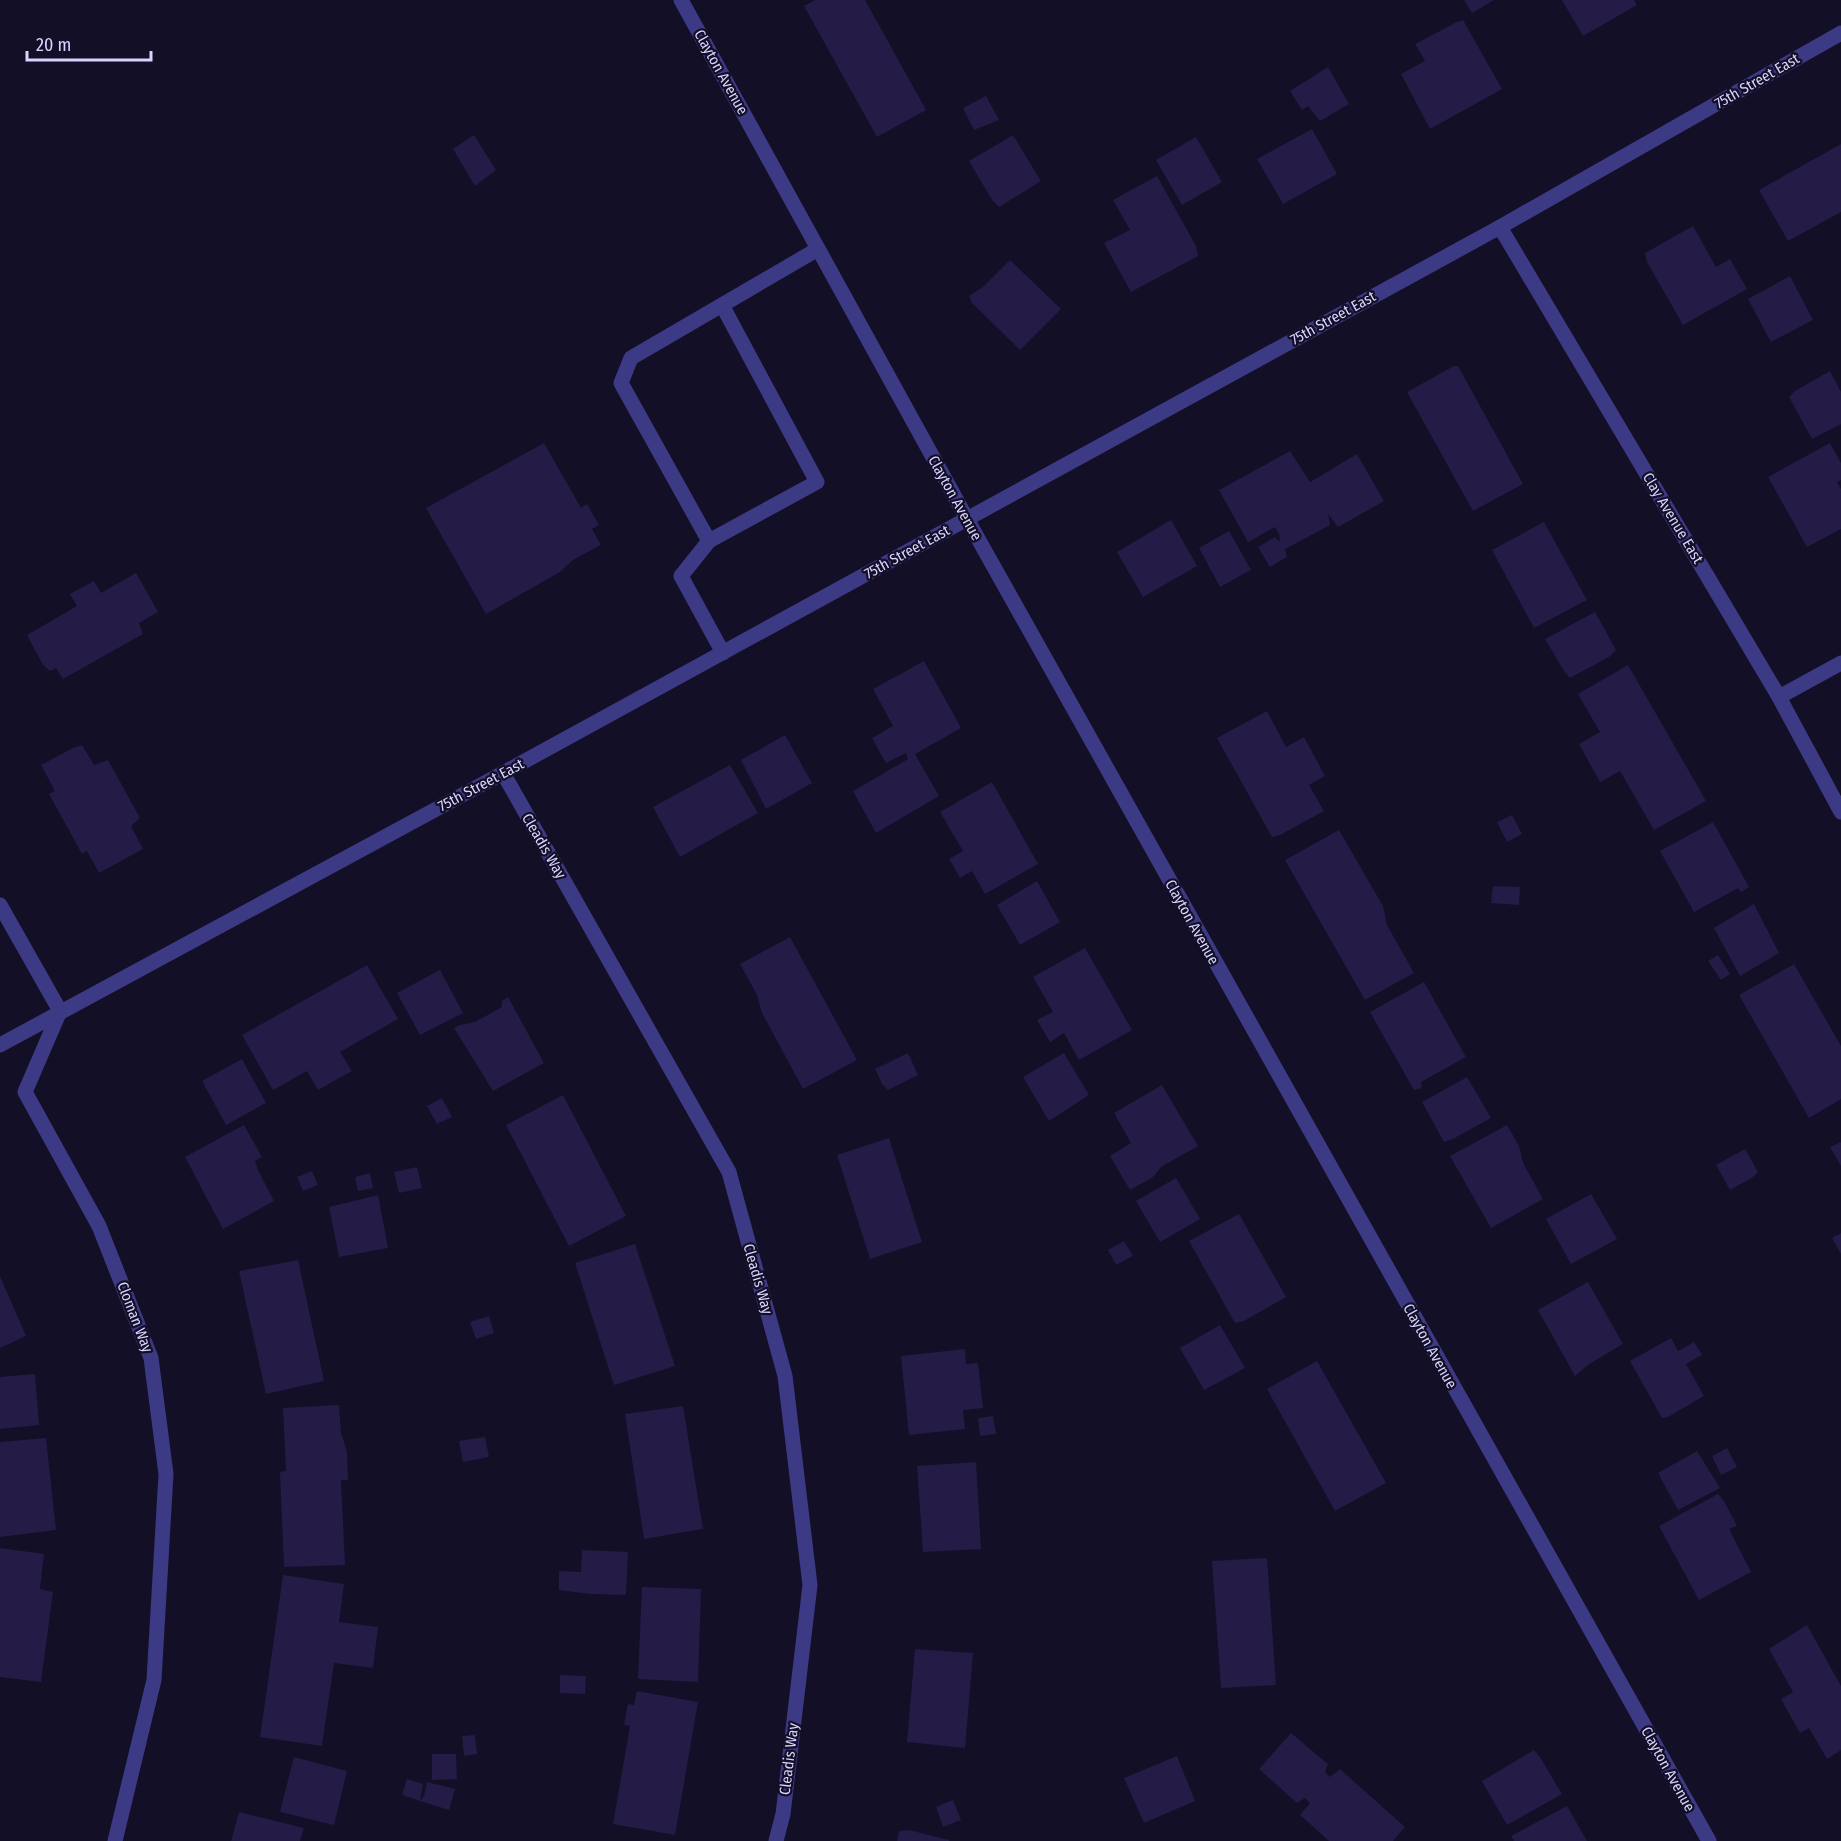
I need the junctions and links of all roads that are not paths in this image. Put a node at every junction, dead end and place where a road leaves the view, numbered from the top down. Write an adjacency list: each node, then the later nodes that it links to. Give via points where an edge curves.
1 (681, 0): 4 (street, Clayton Avenue)
2 (1841, 33): 3 (street, 75th Street East)
3 (1500, 227): 6 (street, 75th Street East); 10 (street, Clay Avenue East)
4 (818, 249): 5 (street); 6 (street, Clayton Avenue)
5 (722, 304): 7 (street, via 631,358 621,383); 7 (street, via 817,482)
6 (966, 519): 8 (street, 75th Street East); 18 (street, Clayton Avenue)
7 (709, 542): 8 (street, via 681,576)
8 (723, 653): 11 (street, 75th Street East)
9 (1841, 663): 10 (street)
10 (1779, 697): 12 (street, Clay Avenue East)
11 (502, 773): 14 (street, 75th Street East); 17 (street, Cleadis Way, via 729,1172 785,1376 810,1585 783,1814)
12 (1841, 812)
13 (0, 905): 14 (street)
14 (60, 1011): 15 (street, 75th Street East); 16 (street, Cloman Way, via 25,1092 99,1226 151,1358 166,1474 154,1680)
15 (0, 1045)
16 (115, 1841)
17 (776, 1841)
18 (1709, 1841)

